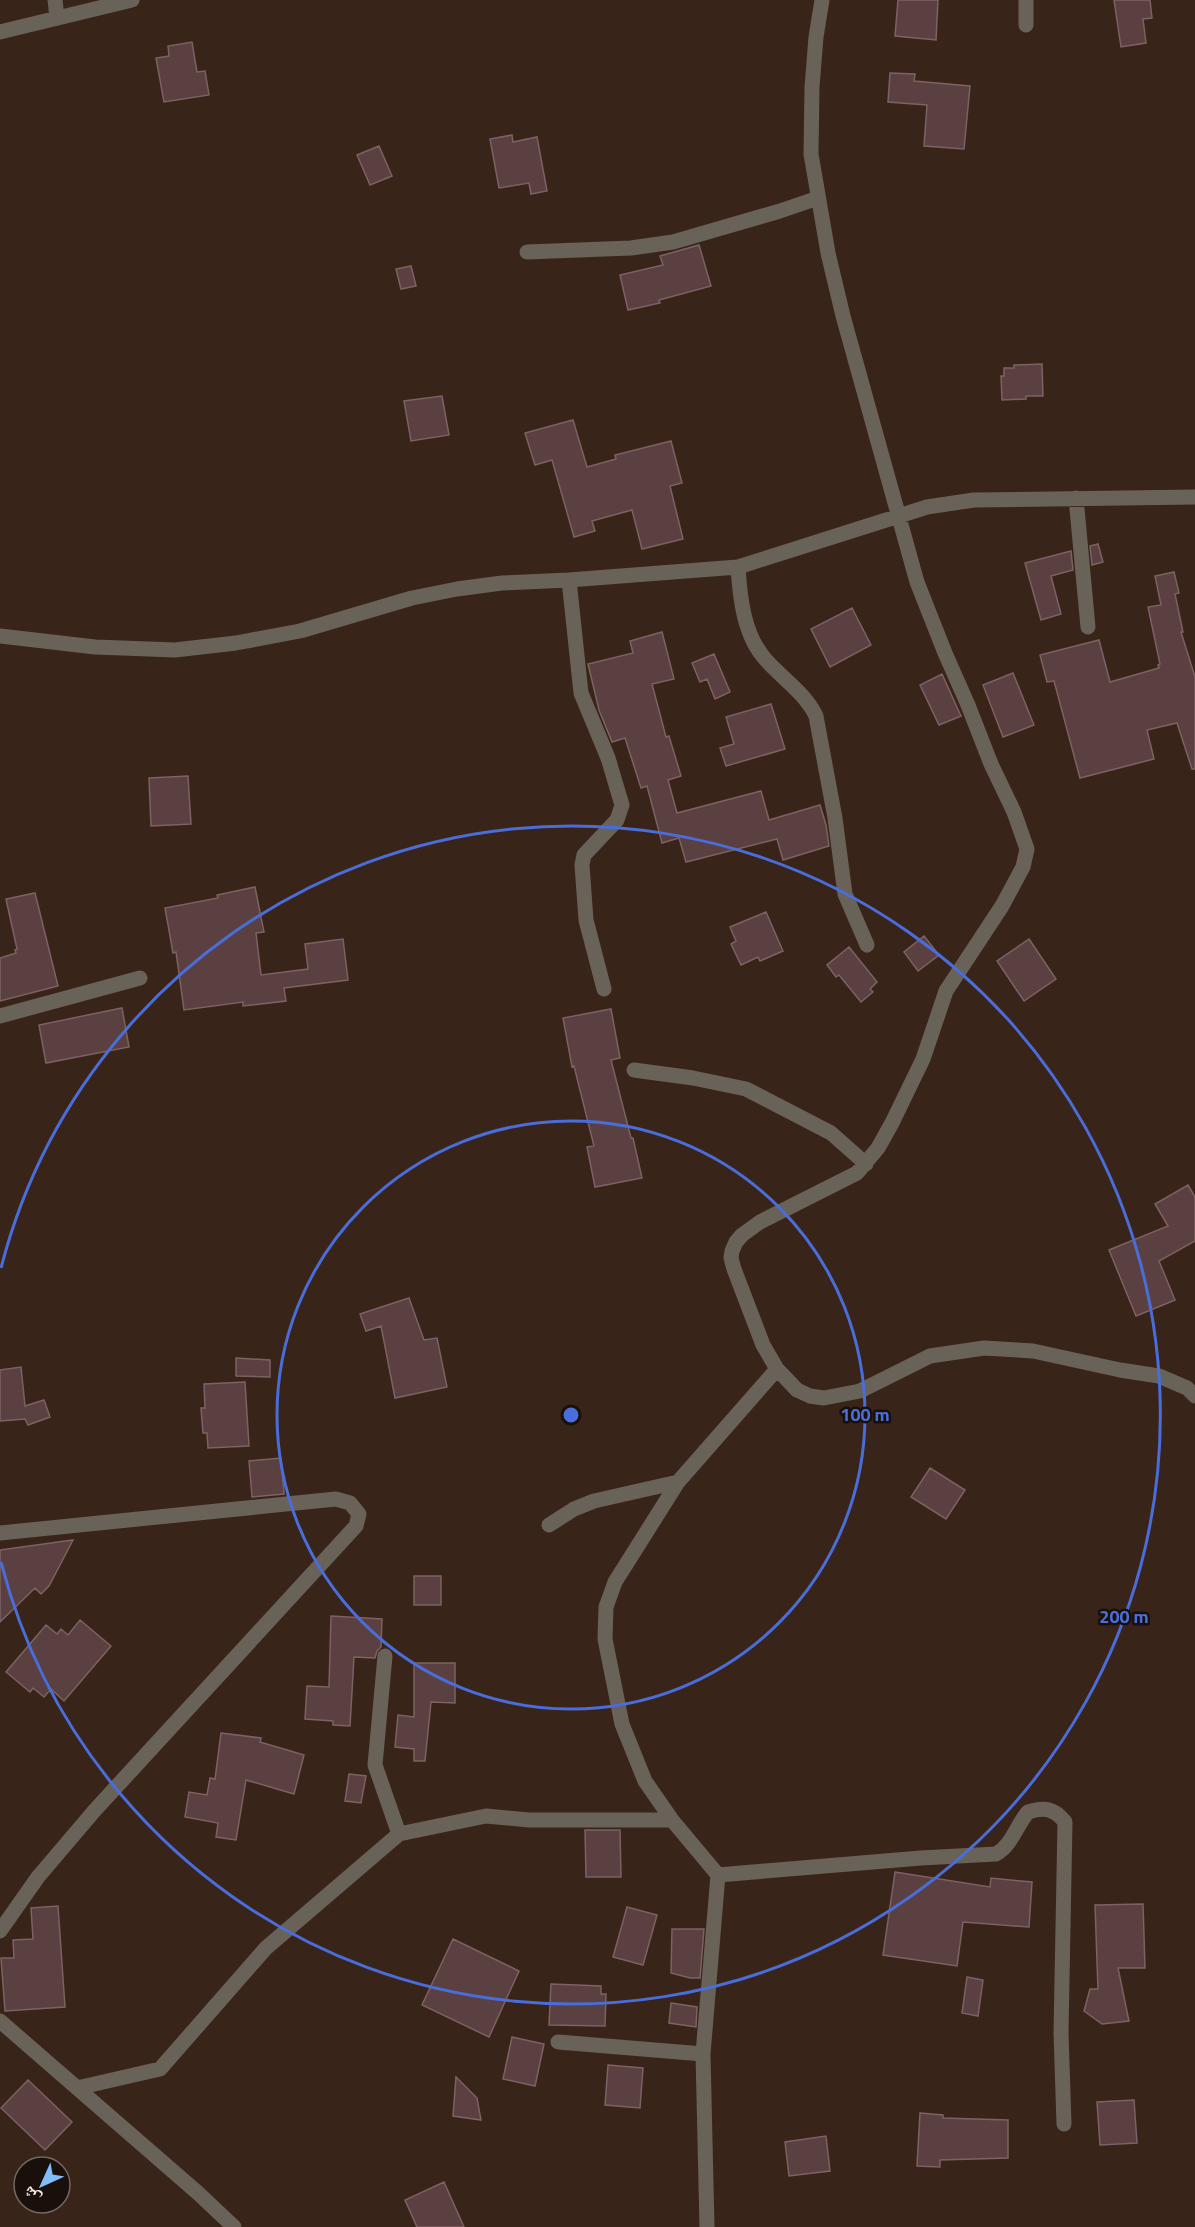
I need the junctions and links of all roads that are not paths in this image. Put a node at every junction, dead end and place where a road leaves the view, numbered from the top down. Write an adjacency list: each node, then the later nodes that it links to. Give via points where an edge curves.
1 (55, 0): 5 (street)
2 (132, 0): 5 (street)
3 (822, 0): 8 (street, via 812,87 811,154)
4 (1026, 0): 6 (street)
5 (57, 18): 7 (street)
6 (1026, 25)
7 (0, 32)
8 (818, 198): 9 (street, via 673,242 631,248); 12 (street, via 859,378)
9 (527, 252)
10 (1195, 497): 11 (street)
11 (1076, 498): 12 (street, via 974,500); 15 (street)
12 (900, 515): 13 (street); 22 (street, via 917,582 1027,849 1023,867 1002,906 946,991 923,1059 892,1123)
13 (738, 567): 14 (street); 17 (street, via 739,592 754,645 811,705 816,716 845,894)
14 (569, 580): 16 (street, via 502,582 457,589 300,631 175,650 95,647); 19 (street, via 581,693 608,758 622,805 616,820 584,855 582,865 586,920)
15 (1088, 627)
16 (0, 636)
17 (867, 945)
18 (140, 978): 20 (street)
19 (604, 989)
20 (0, 1016)
21 (634, 1070): 22 (street, via 746,1089 831,1133)
22 (866, 1164): 23 (street, via 850,1177 760,1222 736,1242 731,1258 734,1269)
23 (777, 1370): 24 (street, via 797,1390 824,1398 860,1391 930,1356 984,1348 1033,1351 1159,1376 1187,1388); 25 (street)
24 (1195, 1396)
25 (678, 1482): 26 (street, via 594,1501); 29 (street, via 615,1582 604,1624 622,1724 645,1781)
26 (549, 1525)
27 (0, 1533): 32 (street, via 336,1499 350,1503 359,1514 356,1526 81,1827 38,1877)
28 (385, 1656): 30 (street, via 375,1765)
29 (672, 1820): 30 (street, via 529,1820 486,1816); 31 (street)
30 (399, 1834): 36 (street, via 266,1948 160,2069)
31 (718, 1875): 35 (street); 37 (street, via 996,1854 1006,1849 1028,1812 1048,1809 1058,1813 1065,1822 1061,2033)
32 (0, 1931)
33 (0, 2020): 36 (street)
34 (558, 2042): 35 (street)
35 (703, 2054): 39 (street)
36 (77, 2088): 38 (street)
37 (1064, 2124)
38 (234, 2227)
39 (707, 2227)

